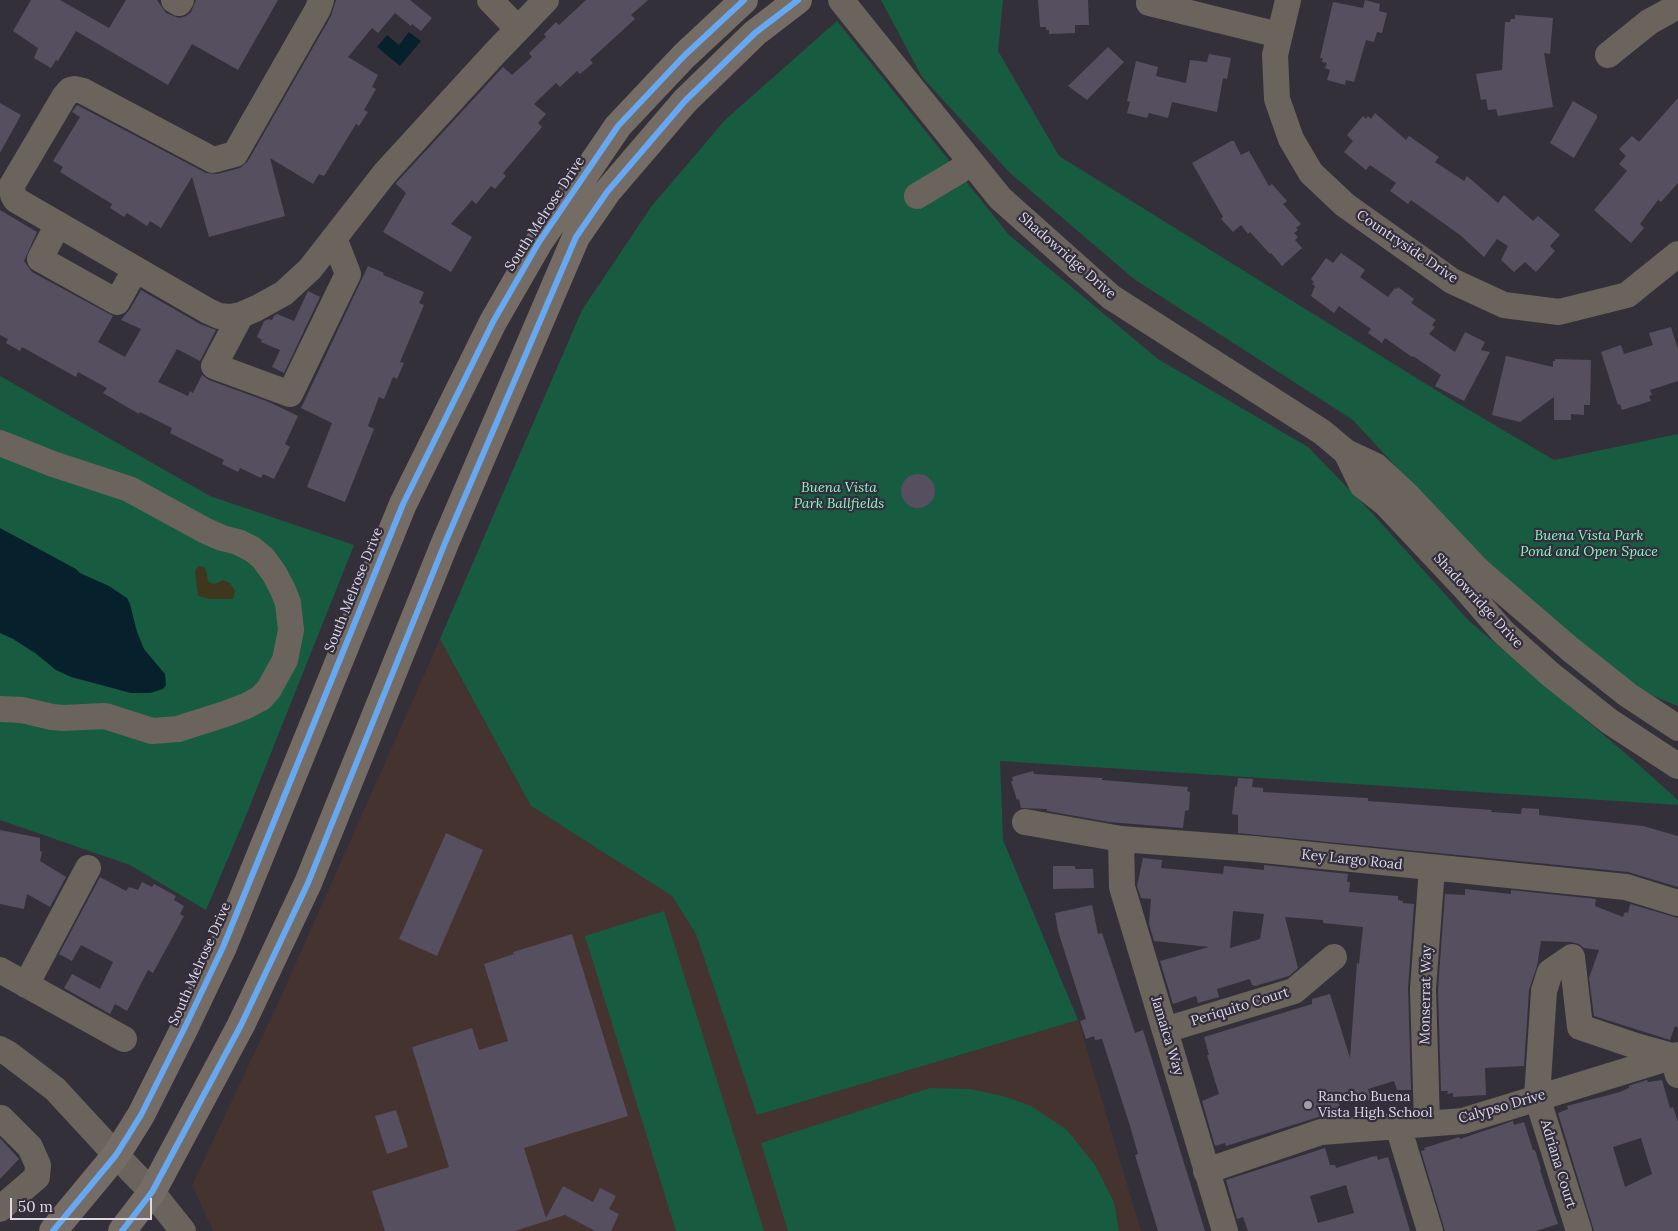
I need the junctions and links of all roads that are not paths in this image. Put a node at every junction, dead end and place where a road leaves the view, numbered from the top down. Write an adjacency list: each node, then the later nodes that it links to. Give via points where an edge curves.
1 (174, 0): 2 (street, via 179,3)
2 (181, 0)
3 (321, 0): 17 (street, via 235,154 213,160 83,91 70,90 12,185 16,200)
4 (490, 0): 12 (street)
5 (546, 0): 12 (street)
6 (744, 0): 43 (main road, South Melrose Drive, via 684,56 618,126 539,242 493,322 403,504 223,948 141,1115)
7 (798, 0): 45 (main road, via 755,33 685,101 607,192 576,237 445,544 308,883 241,1025)
8 (841, 0): 15 (street, Shadowridge Drive)
9 (1288, 0): 13 (street, Countryside Drive)
10 (1149, 3): 13 (street)
11 (1678, 6): 14 (street, via 1649,22)
12 (518, 29): 18 (street, via 385,173)
13 (1279, 35): 19 (street, Countryside Drive, via 1275,55 1277,99 1291,139 1311,173 1345,206 1452,281 1504,305 1559,312 1627,295)
14 (1608, 55)
15 (972, 163): 16 (street); 23 (street, Shadowridge Drive, via 1000,198 1111,297 1314,427)
16 (917, 196)
17 (58, 224): 20 (street); 20 (street, via 40,259 117,302)
18 (334, 238): 21 (street, via 298,282 270,301); 21 (street, via 348,274 290,394 214,366)
19 (1678, 254)
20 (135, 270): 21 (street, via 219,316)
21 (240, 315)
22 (0, 443): 24 (street, via 129,489 206,532 252,549 263,558 283,590 291,630 285,660 270,689 261,698 178,729 152,731 105,716 52,717)
23 (1346, 452): 25 (street, Shadowridge Drive, via 1376,466 1478,570 1628,695); 26 (street, Shadowridge Drive, via 1362,485 1392,511 1503,632 1609,721)
24 (0, 709)
25 (1678, 728)
26 (1678, 766)
27 (1025, 822): 28 (street, Key Largo Road)
28 (1121, 839): 30 (street, Key Largo Road); 35 (street, Jamaica Way, via 1122,887)
29 (88, 868): 34 (street)
30 (1432, 868): 31 (street, Key Largo Road, via 1626,887); 41 (street, Monserrat Way, via 1423,989)
31 (1678, 903)
32 (1334, 958): 35 (street, Periquito Court, via 1294,991)
33 (0, 970): 34 (street)
34 (26, 985): 36 (street)
35 (1165, 1030): 44 (street, Jamaica Way)
36 (124, 1040)
37 (0, 1049): 43 (street, via 55,1089)
38 (1676, 1062): 39 (street, Calypso Drive); 39 (street, via 1580,1027 1572,957 1550,972 1544,991)
39 (1537, 1097): 41 (street, Calypso Drive, via 1463,1121); 52 (street, Adriana Court)
40 (1, 1118): 46 (street, via 30,1147 38,1165 38,1177)
41 (1427, 1123): 42 (street, Calypso Drive)
42 (1398, 1126): 44 (street, Calypso Drive, via 1321,1132); 51 (street)
43 (116, 1155): 45 (street); 47 (main road, South Melrose Drive)
44 (1206, 1170): 50 (street, Jamaica Way)
45 (152, 1192): 48 (main road); 49 (street)
46 (0, 1209)
47 (53, 1231)
48 (122, 1231)
49 (183, 1231)
50 (1225, 1231)
51 (1430, 1231)
52 (1579, 1231)

